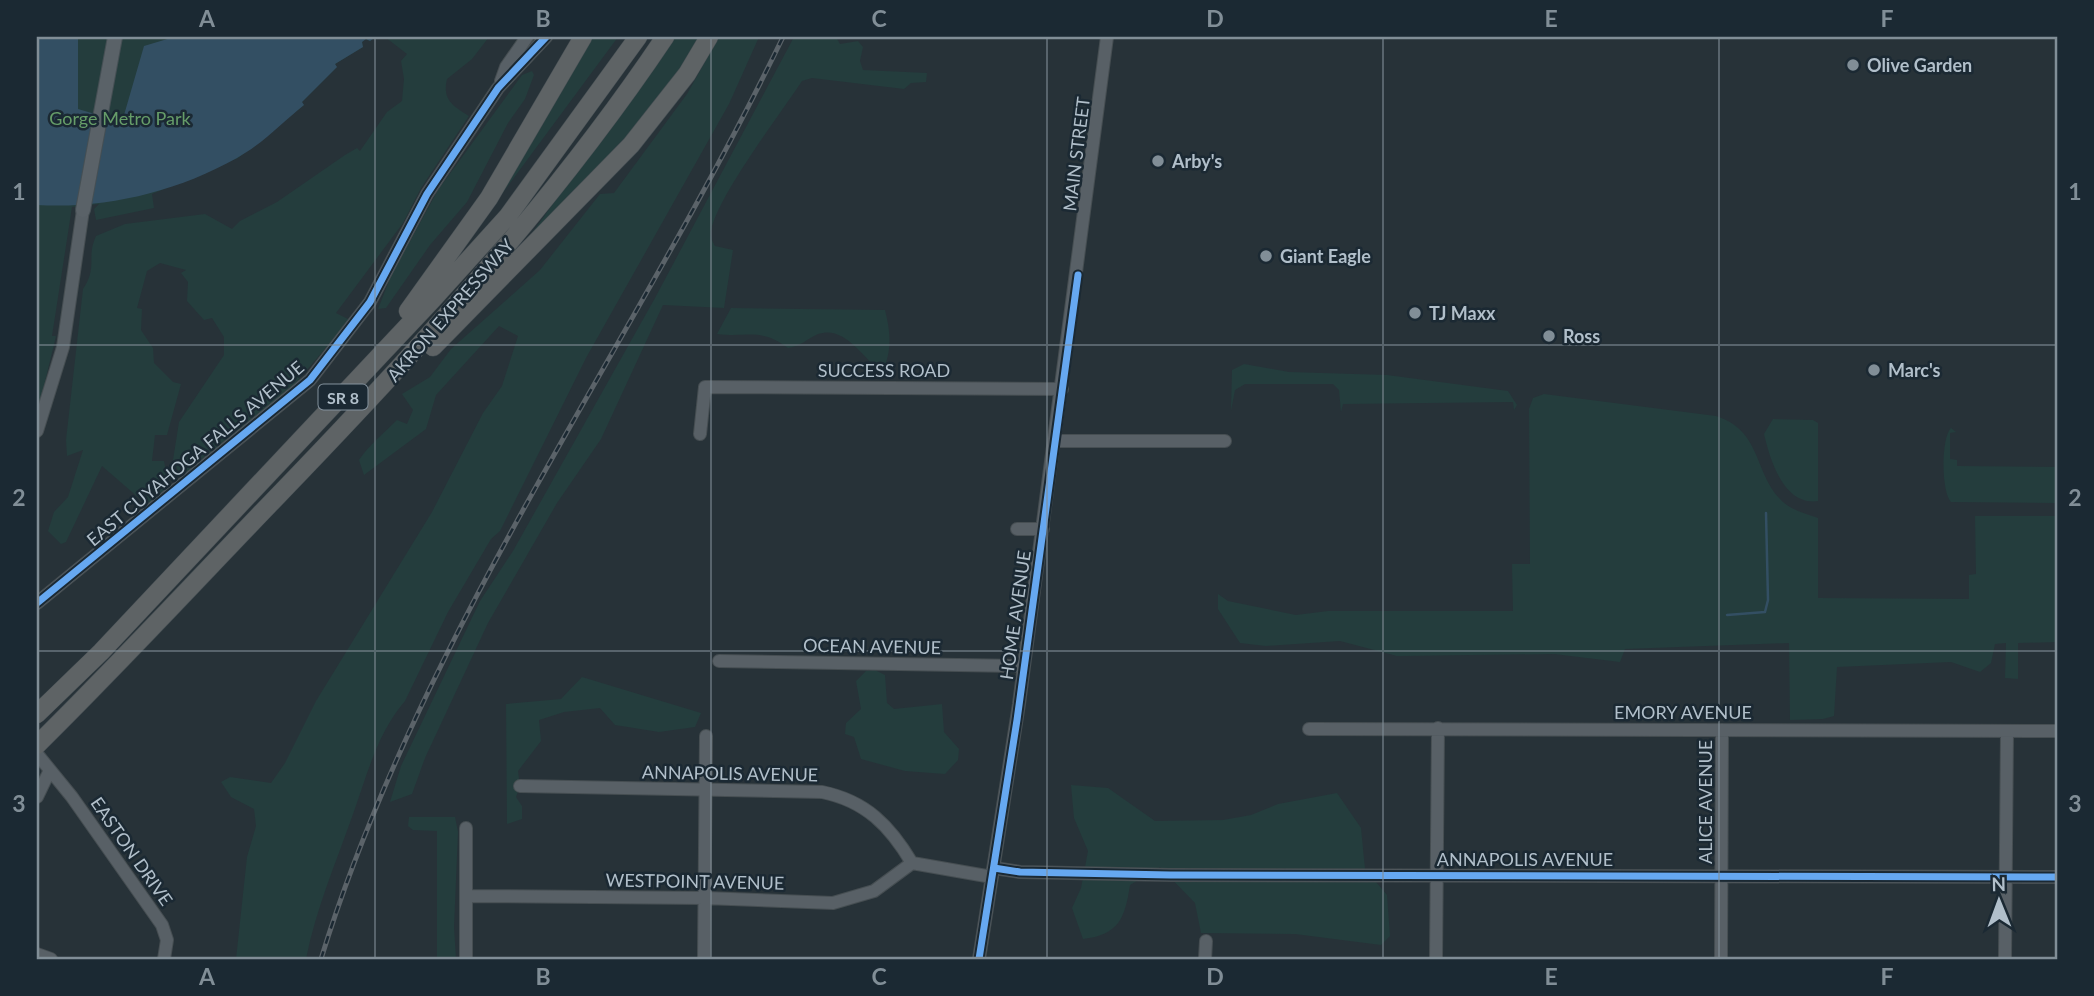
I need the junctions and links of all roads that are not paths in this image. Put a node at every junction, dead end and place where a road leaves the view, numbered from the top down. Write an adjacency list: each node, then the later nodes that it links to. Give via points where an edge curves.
1 (115, 37): 10 (main road)
2 (527, 37): 9 (street, EAST CUYAHOGA FALLS AVENUE)
3 (546, 37): 9 (street, EAST CUYAHOGA FALLS AVENUE)
4 (583, 37): 13 (highway, via 489,198)
5 (638, 37): 13 (highway, AKRON EXPRESSWAY / SR 8, via 508,215)
6 (665, 37): 14 (highway, AKRON EXPRESSWAY / SR 8, via 625,97 526,223)
7 (709, 37): 14 (highway, via 687,74 631,145 460,323)
8 (1107, 37): 11 (street, MAIN STREET)
9 (498, 88): 21 (street, EAST CUYAHOGA FALLS AVENUE, via 427,194 370,302 310,380)
10 (83, 210): 15 (street, via 63,347)
11 (1078, 275): 12 (street, HOME AVENUE)
12 (1062, 389): 16 (street, SUCCESS ROAD, via 705,387); 18 (street, HOME AVENUE)
13 (331, 410): 24 (highway, AKRON EXPRESSWAY / SR 8)
14 (349, 422): 31 (highway, AKRON EXPRESSWAY / SR 8)
15 (37, 431)
16 (700, 434)
17 (1225, 441): 18 (street)
18 (1055, 442): 20 (street, HOME AVENUE)
19 (1017, 529): 20 (street)
20 (1043, 529): 23 (street, HOME AVENUE)
21 (37, 603)
22 (719, 661): 23 (street, OCEAN AVENUE)
23 (1024, 666): 39 (street, HOME AVENUE)
24 (38, 712)
25 (1438, 728): 26 (street, EMORY AVENUE); 27 (street, EMORY AVENUE); 40 (street)
26 (1309, 729)
27 (1722, 730): 28 (street, EMORY AVENUE); 41 (street, ALICE AVENUE)
28 (2007, 731): 29 (street, EMORY AVENUE); 42 (street)
29 (2057, 731)
30 (706, 736): 35 (street)
31 (37, 745)
32 (37, 754): 33 (street, EASTON DRIVE)
33 (49, 772): 36 (street); 49 (street, EASTON DRIVE, via 72,797 162,925 167,940)
34 (520, 786): 35 (street, ANNAPOLIS AVENUE)
35 (706, 788): 38 (street, ANNAPOLIS AVENUE, via 808,790 847,798 880,818); 45 (street)
36 (37, 797)
37 (466, 828): 44 (street)
38 (912, 863): 39 (street, ANNAPOLIS AVENUE); 45 (street, WESTPOINT AVENUE, via 881,888 844,902)
39 (993, 872): 40 (street, ANNAPOLIS AVENUE); 52 (street, HOME AVENUE)
40 (1436, 874): 41 (street, ANNAPOLIS AVENUE); 54 (street)
41 (1722, 875): 42 (street, ANNAPOLIS AVENUE); 55 (street, ALICE AVENUE)
42 (2006, 877): 43 (street, ANNAPOLIS AVENUE); 56 (street)
43 (2057, 877)
44 (467, 896): 45 (street, WESTPOINT AVENUE); 50 (street)
45 (705, 898): 51 (street)
46 (1206, 941): 53 (street)
47 (37, 954): 48 (street)
48 (51, 959)
49 (164, 959)
50 (466, 959)
51 (704, 959)
52 (979, 959)
53 (1205, 959)
54 (1436, 959)
55 (1721, 959)
56 (2005, 959)

